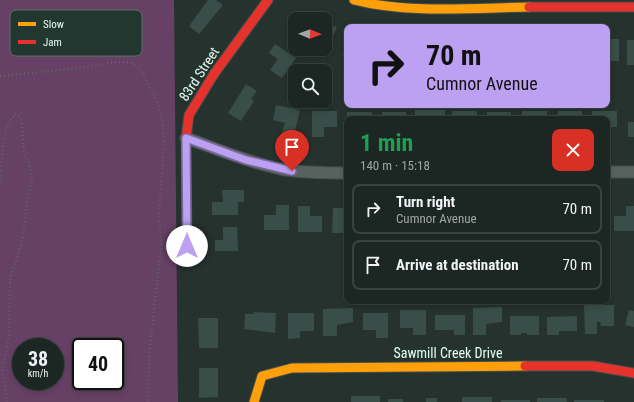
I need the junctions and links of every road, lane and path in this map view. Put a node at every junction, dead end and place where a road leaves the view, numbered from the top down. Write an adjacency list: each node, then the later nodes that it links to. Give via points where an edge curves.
1 (268, 0): 5 (street, 83rd Street, via 201,92 189,115)
2 (354, 0): 3 (street, via 398,8)
3 (634, 7)
4 (0, 76): 13 (path, via 130,62 142,72 159,105 164,142 158,212 161,246 149,356)
5 (186, 138): 8 (street, via 246,160 281,169); 10 (street, 83rd Street)
6 (610, 172): 7 (street)
7 (634, 172)
8 (344, 173)
9 (0, 187): 12 (path, via 1,142 15,114 22,122 24,152 32,182 27,200 23,238 10,279 9,337 2,371)
10 (187, 246)
11 (634, 373): 14 (street, Sawmill Creek Drive, via 593,366 285,369 262,376)
12 (7, 402)
13 (148, 402)
14 (254, 402)

